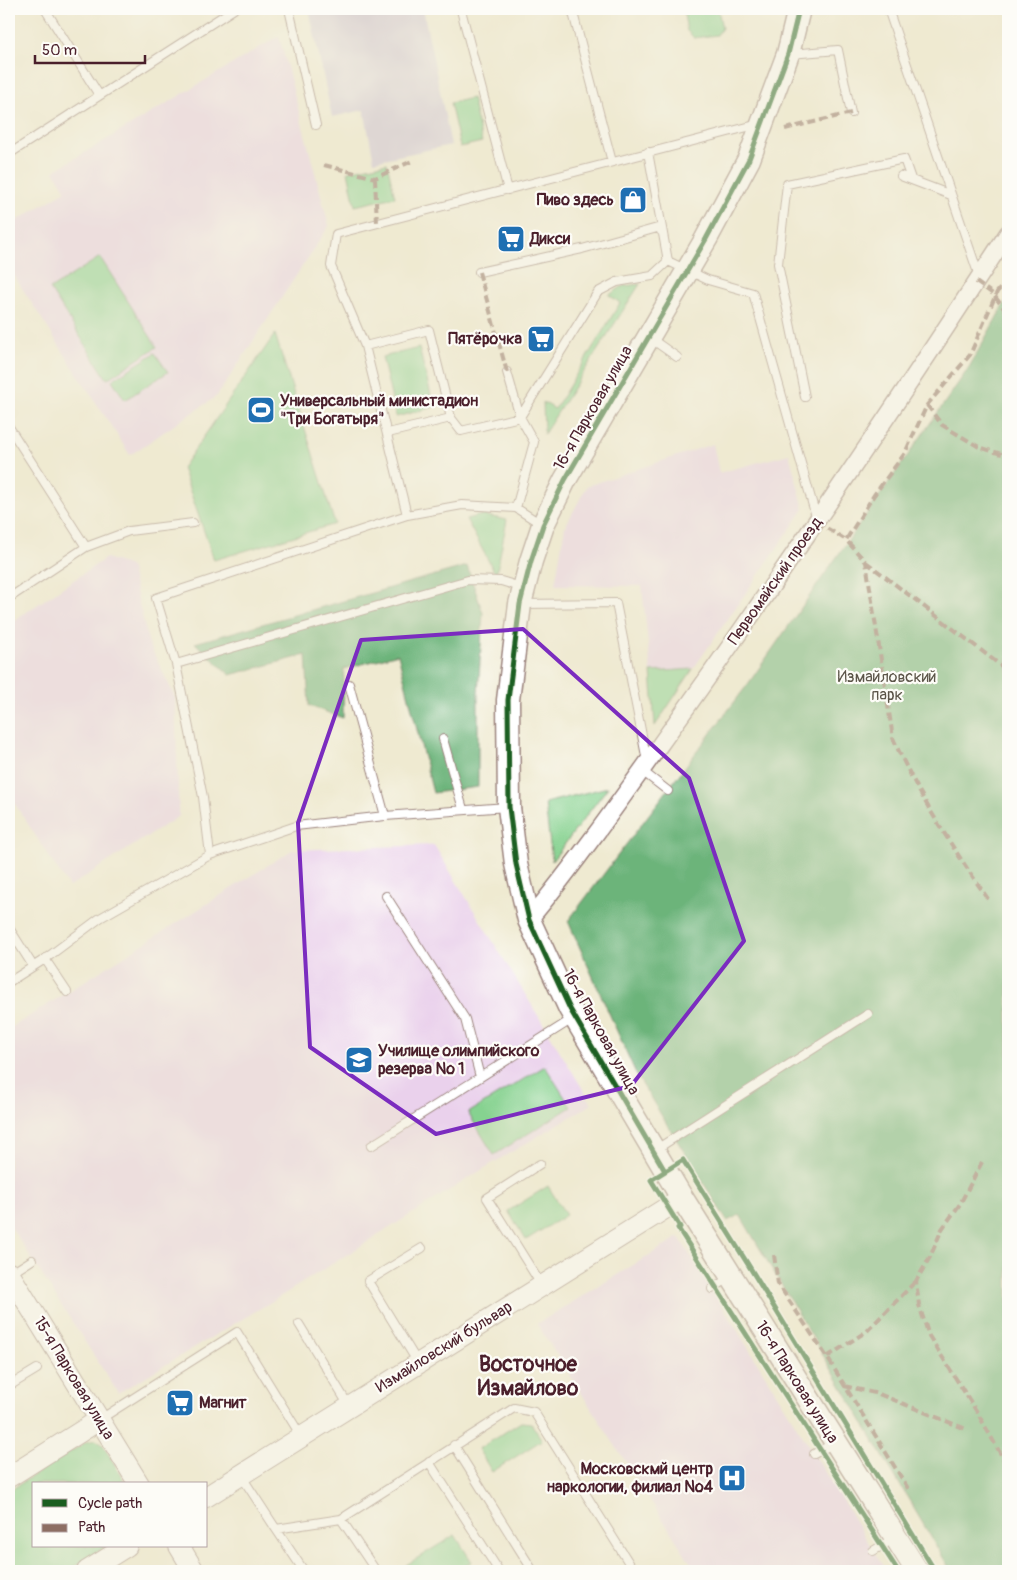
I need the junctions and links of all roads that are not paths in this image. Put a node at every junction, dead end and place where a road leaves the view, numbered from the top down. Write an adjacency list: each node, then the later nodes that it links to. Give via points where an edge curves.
1 (46, 9): 9 (lane)
2 (288, 9): 12 (lane)
3 (572, 9): 15 (lane)
4 (799, 9): 8 (main road, 16-я Парковая улица)
5 (888, 9): 19 (lane)
6 (228, 10): 9 (lane)
7 (461, 10): 18 (lane)
8 (788, 54): 10 (lane, via 838,50); 11 (main road, 16-я Парковая улица)
9 (99, 95): 14 (lane)
10 (851, 113)
11 (763, 123): 13 (lane); 22 (main road, 16-я Парковая улица, via 734,190)
12 (316, 125)
13 (648, 152): 15 (lane); 20 (lane)
14 (9, 154)
15 (612, 162): 18 (lane)
16 (902, 176): 17 (lane)
17 (911, 179): 19 (lane); 29 (lane, via 904,159 787,184 778,264)
18 (508, 190): 26 (lane, via 336,234 331,266)
19 (951, 194): 24 (lane)
20 (661, 227): 22 (lane); 23 (lane)
21 (1008, 233): 24 (street, Первомайский проезд)
22 (677, 265): 25 (main road, 16-я Парковая улица); 30 (lane, via 652,276 617,282 598,292); 36 (lane, via 708,280 753,293)
23 (479, 272)
24 (979, 277): 36 (street, Первомайский проезд)
25 (648, 337): 27 (lane); 38 (main road, 16-я Парковая улица, via 565,480)
26 (365, 346): 31 (lane, via 429,330); 33 (lane)
27 (677, 357)
28 (507, 372): 30 (lane)
29 (806, 397)
30 (520, 417): 31 (lane, via 461,431); 34 (lane, via 534,442)
31 (451, 418): 33 (lane)
32 (9, 427): 39 (lane)
33 (388, 433): 35 (lane)
34 (516, 508): 35 (lane, via 462,505); 38 (lane)
35 (407, 515): 42 (lane, via 156,598)
36 (818, 522): 45 (street, Первомайский проезд)
37 (193, 523): 39 (lane, via 129,531)
38 (543, 525): 40 (main road, 16-я Парковая улица)
39 (86, 547): 41 (lane)
40 (522, 596): 42 (lane, via 501,581 468,580); 45 (lane, via 616,603); 47 (main road, 16-я Парковая улица, via 508,700)
41 (9, 598)
42 (176, 664): 50 (lane, via 203,797)
43 (349, 684): 49 (lane)
44 (443, 739): 48 (lane)
45 (644, 766): 46 (lane); 52 (street, Первомайский проезд)
46 (668, 791)
47 (509, 806): 48 (lane); 52 (main road, 16-я Парковая улица, via 516,864)
48 (463, 809): 49 (lane)
49 (386, 816): 50 (lane, via 296,826)
50 (210, 855): 54 (lane, via 100,918)
51 (386, 896): 60 (lane, via 465,1019)
52 (529, 920): 59 (main road, 16-я Парковая улица)
53 (9, 928): 55 (lane)
54 (45, 959): 55 (lane); 57 (lane)
55 (33, 966): 56 (lane)
56 (9, 982)
57 (67, 992)
58 (868, 1014): 62 (lane)
59 (575, 1018): 60 (lane); 62 (main road, 16-я Парковая улица)
60 (480, 1076): 61 (lane)
61 (371, 1146)
62 (653, 1151): 64 (main road, 16-я Парковая улица)
63 (540, 1164): 69 (lane, via 487,1198)
64 (682, 1198): 68 (main road, 16-я Парковая улица); 69 (street, Измайловский бульвар)
65 (422, 1248): 72 (lane, via 368,1281)
66 (32, 1260): 67 (lane)
67 (9, 1274): 76 (street, 15-я Парковая улица)
68 (732, 1277): 70 (lane); 78 (main road, 16-я Парковая улица)
69 (542, 1286): 72 (street, Измайловский бульвар)
70 (712, 1289)
71 (299, 1324): 75 (lane)
72 (418, 1363): 75 (street, Измайловский бульвар)
73 (37, 1369): 74 (lane)
74 (9, 1386)
75 (350, 1407): 77 (street, Измайловский бульвар)
76 (99, 1420): 77 (lane, via 237,1332); 83 (street); 84 (street, 15-я Парковая улица)
77 (302, 1437): 82 (street, Измайловский бульвар)
78 (835, 1442): 80 (lane); 88 (main road, 16-я Парковая улица)
79 (454, 1445): 81 (lane); 97 (lane); 98 (lane, via 514,1408 534,1412)
80 (814, 1454)
81 (429, 1462): 86 (lane); 96 (lane)
82 (241, 1476): 85 (street, Измайловский бульвар); 87 (lane)
83 (9, 1477)
84 (138, 1482)
85 (208, 1496)
86 (341, 1519): 87 (lane); 95 (lane)
87 (276, 1529): 94 (lane)
88 (895, 1537): 91 (lane); 99 (main road, 16-я Парковая улица)
89 (123, 1548): 92 (street)
90 (180, 1548): 93 (street)
91 (873, 1551)
92 (96, 1569)
93 (194, 1571)
94 (304, 1571)
95 (376, 1571)
96 (499, 1571)
97 (533, 1571)
98 (634, 1571)
99 (917, 1571)

